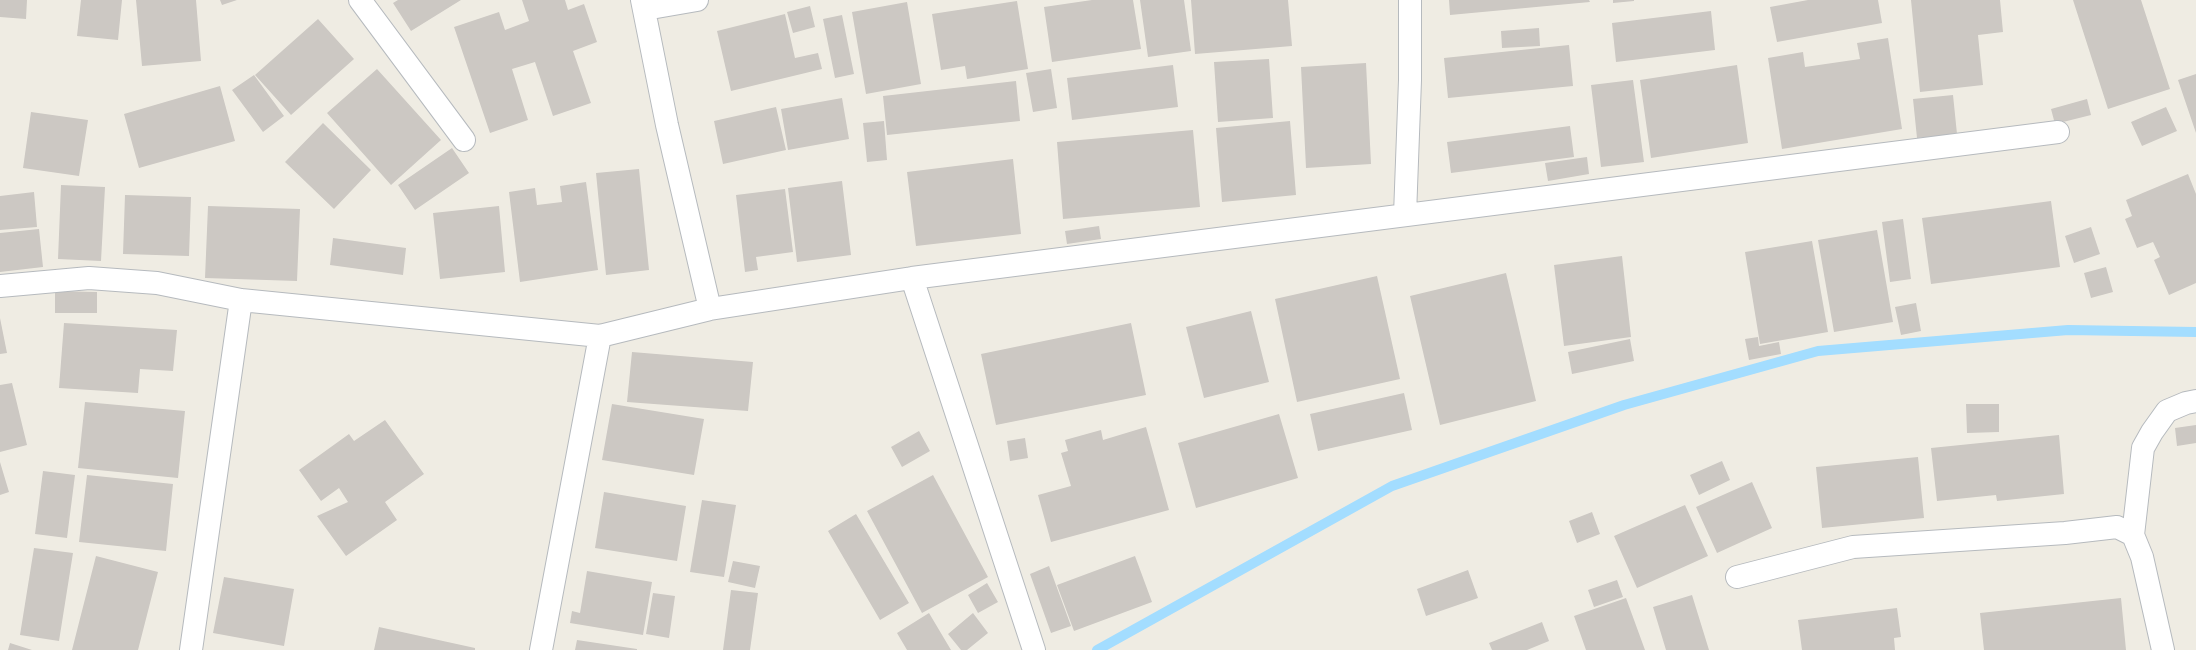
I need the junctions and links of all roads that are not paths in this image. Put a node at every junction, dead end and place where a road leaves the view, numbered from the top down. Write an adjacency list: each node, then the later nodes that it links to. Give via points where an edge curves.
1 (360, 0): 6 (street)
2 (697, 0): 4 (street)
3 (1410, 0): 7 (street)
4 (643, 4): 11 (street, via 667,126)
5 (2058, 132): 7 (street)
6 (464, 140)
7 (1405, 214): 8 (street)
8 (912, 278): 11 (street); 18 (street)
9 (0, 286): 10 (street, via 89,278 158,283)
10 (241, 300): 12 (street); 16 (street)
11 (710, 308): 12 (street)
12 (600, 336): 17 (street)
13 (2196, 401): 14 (street, via 2167,411 2143,448)
14 (2133, 535): 15 (street, via 2117,527 2065,533 1853,547); 19 (street, via 2142,557)
15 (1737, 577)
16 (191, 650)
17 (541, 650)
18 (1034, 650)
19 (2162, 650)

